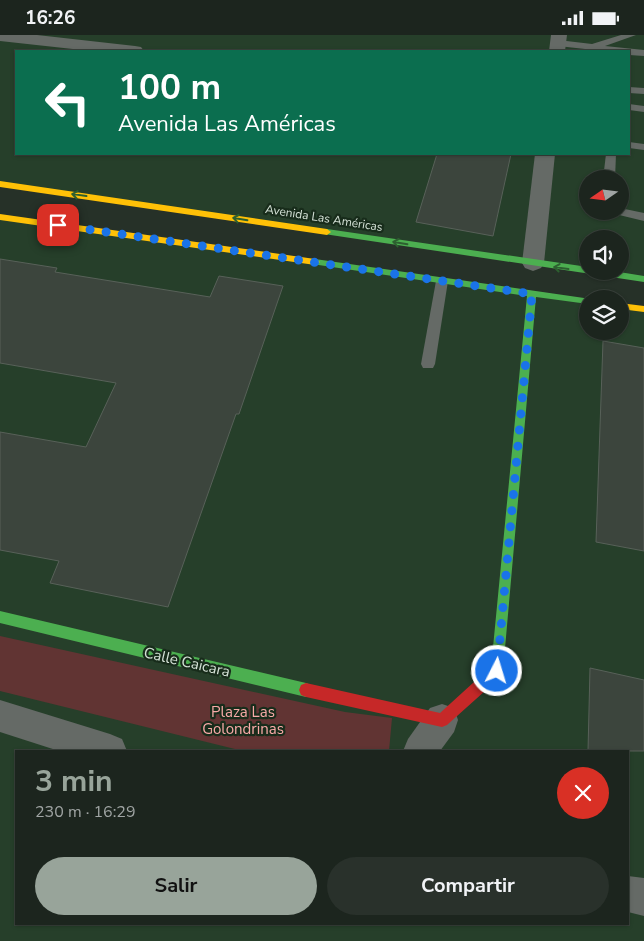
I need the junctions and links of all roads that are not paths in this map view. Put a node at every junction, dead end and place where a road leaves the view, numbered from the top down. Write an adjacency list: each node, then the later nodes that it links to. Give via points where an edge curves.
1 (632, 35): 4 (lane)
2 (0, 36): 5 (street)
3 (558, 43): 4 (lane)
4 (590, 49): 6 (lane)
5 (126, 50)
6 (608, 50)
7 (630, 51): 8 (lane)
8 (644, 53)
9 (630, 90): 10 (lane)
10 (644, 91)
11 (630, 107): 12 (lane)
12 (644, 109)
13 (630, 145): 14 (lane)
14 (644, 147)
15 (545, 155): 22 (street)
16 (611, 155): 17 (lane)
17 (610, 170)
18 (0, 184): 22 (main road, Avenida Las Américas, one-way to 18)
19 (629, 213): 21 (lane)
20 (0, 217): 24 (main road)
21 (644, 217)
22 (533, 263): 23 (main road, Avenida Las Américas, one-way to 22)
23 (644, 279)
24 (442, 281): 25 (main road); 29 (lane)
25 (532, 294): 26 (main road); 32 (main road, via 497,671)
26 (579, 300)
27 (629, 306): 28 (main road)
28 (644, 309)
29 (428, 364)
30 (0, 617): 32 (main road, Calle Caicara)
31 (0, 716): 33 (street)
32 (442, 720): 34 (street)
33 (107, 750)
34 (421, 750)
35 (629, 894): 36 (street)
36 (644, 897)

